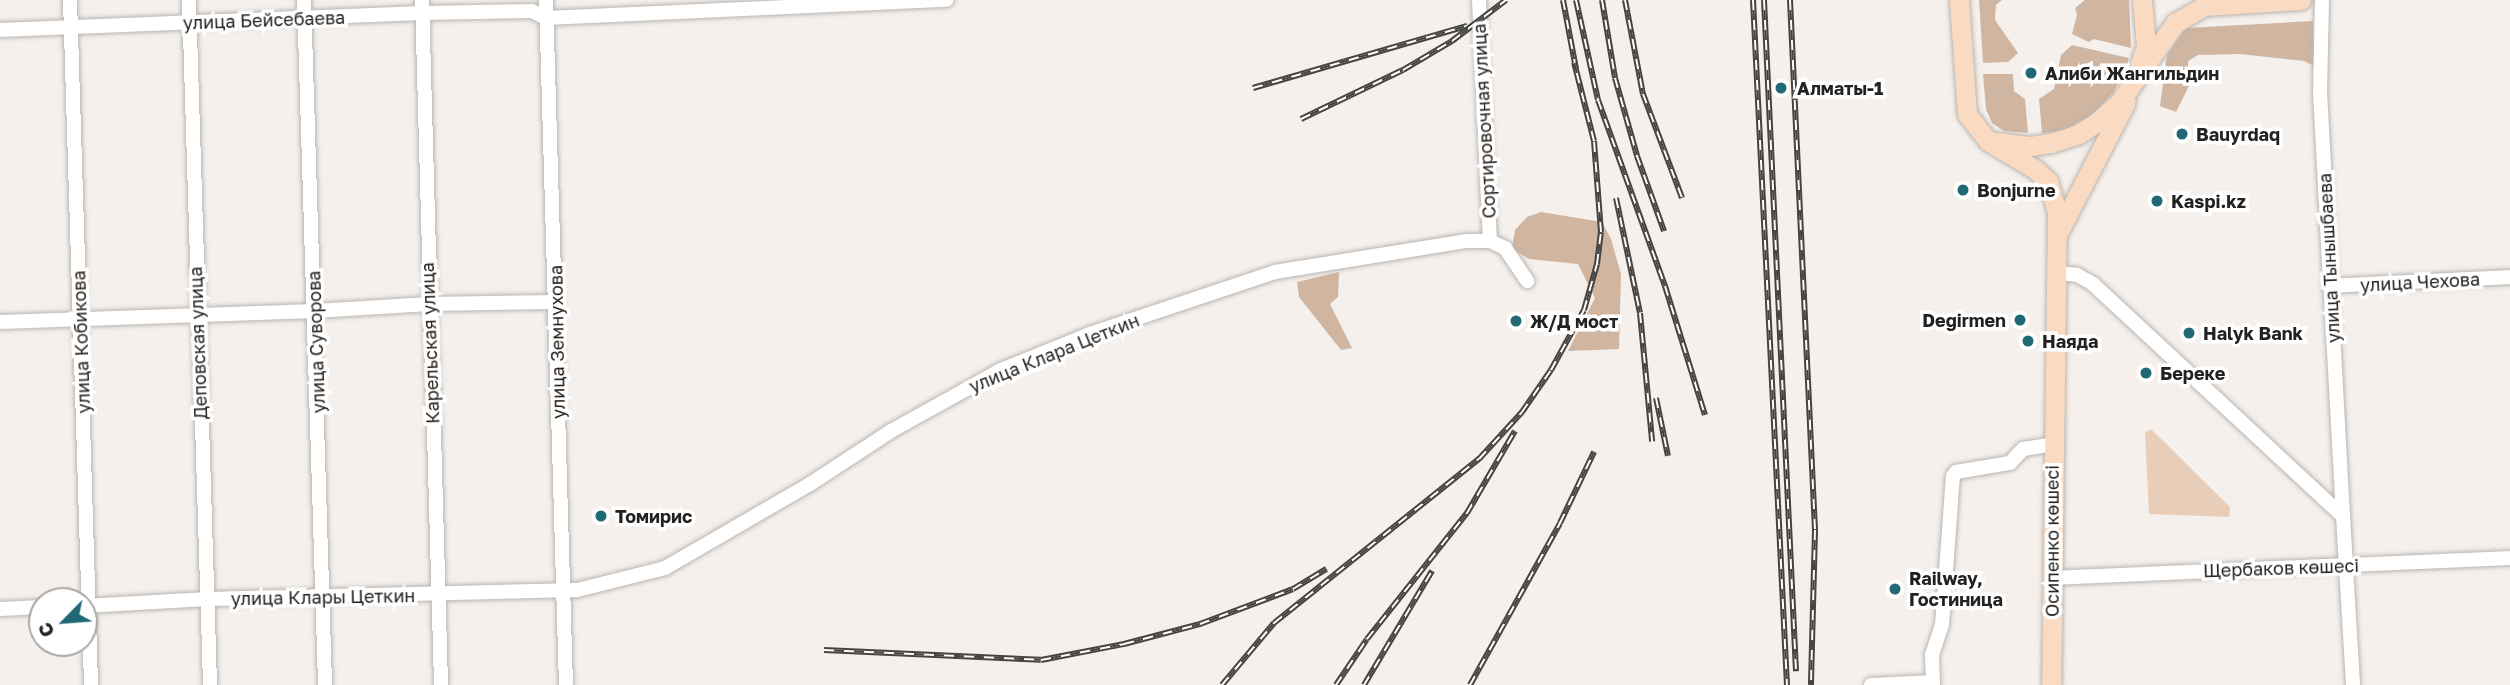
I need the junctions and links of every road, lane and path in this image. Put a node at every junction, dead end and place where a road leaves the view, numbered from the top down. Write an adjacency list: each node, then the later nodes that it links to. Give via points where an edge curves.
1 (70, 0): 17 (street, улица Кобикова)
2 (189, 0): 16 (street, Деповская улица)
3 (304, 0): 15 (street, улица Суворова)
4 (546, 0): 14 (street, улица Земнухова)
5 (947, 0): 12 (street, улица Бейсебаева)
6 (1479, 0): 22 (street, Сортировочная улица)
7 (1958, 0): 20 (main road, via 1964,100 1974,126)
8 (2142, 0): 19 (main road, via 2146,46)
9 (2301, 0): 11 (main road)
10 (2322, 0): 26 (street, улица Тынышбаева, via 2320,92)
11 (2199, 3): 19 (main road, via 2175,23)
12 (751, 4): 14 (street, улица Бейсебаева)
13 (422, 6): 14 (street, улица Бейсебаева, via 532,11); 15 (street, улица Бейсебаева); 28 (street, Карельская улица)
14 (546, 18): 27 (street, улица Земнухова)
15 (305, 19): 16 (street, улица Бейсебаева); 29 (street, улица Суворова)
16 (189, 23): 17 (street, улица Бейсебаева); 30 (street, Деповская улица)
17 (71, 26): 18 (street, улица Бейсебаева); 31 (street, улица Кобикова)
18 (0, 30)
19 (2135, 80): 20 (main road, via 2119,103 2098,121 2065,139 2031,146); 21 (main road)
20 (1988, 141): 21 (main road, Осипенко көшесі, via 2048,181)
21 (2058, 235): 23 (main road, Осипенко көшесі)
22 (1490, 241): 25 (street, via 1505,248); 39 (street, улица Клара Цеткин, via 1275,272 1090,334 962,390 665,568)
23 (2056, 273): 33 (main road, Осипенко көшесі); 34 (street, via 2077,275 2093,284)
24 (2510, 277): 26 (street, улица Чехова)
25 (1527, 281)
26 (2329, 286): 34 (street, улица Тынышбаева)
27 (556, 302): 28 (street); 39 (street, улица Земнухова)
28 (429, 304): 29 (street); 40 (street, Карельская улица)
29 (315, 311): 30 (street); 41 (street, улица Суворова)
30 (197, 314): 31 (street); 42 (street, Деповская улица)
31 (81, 318): 32 (street); 38 (street, улица Кобикова)
32 (0, 322)
33 (2053, 444): 37 (main road, Осипенко көшесі); 47 (street, via 2022,449 2010,463 1954,474 1942,625 1932,656)
34 (2343, 516): 36 (street, улица Тынышбаева)
35 (2510, 558): 36 (street, Щербаков көшесі)
36 (2345, 565): 37 (street, Щербаков көшесі); 55 (street)
37 (2052, 578): 54 (main road, Осипенко көшесі)
38 (86, 587)
39 (563, 592): 40 (street, улица Клары Цеткин); 52 (street, улица Земнухова)
40 (439, 594): 41 (street, улица Клары Цеткин); 51 (street, Карельская улица)
41 (323, 597): 42 (street, улица Клары Цеткин); 50 (street, улица Суворова)
42 (208, 599): 43 (street, улица Клары Цеткин); 49 (street, Деповская улица)
43 (98, 605)
44 (28, 608): 45 (street)
45 (0, 609)
46 (89, 657): 48 (street, улица Кобикова)
47 (1933, 683): 53 (street)
48 (91, 685)
49 (210, 685)
50 (325, 685)
51 (441, 685)
52 (566, 685)
53 (1871, 685)
54 (2051, 685)
55 (2353, 685)

